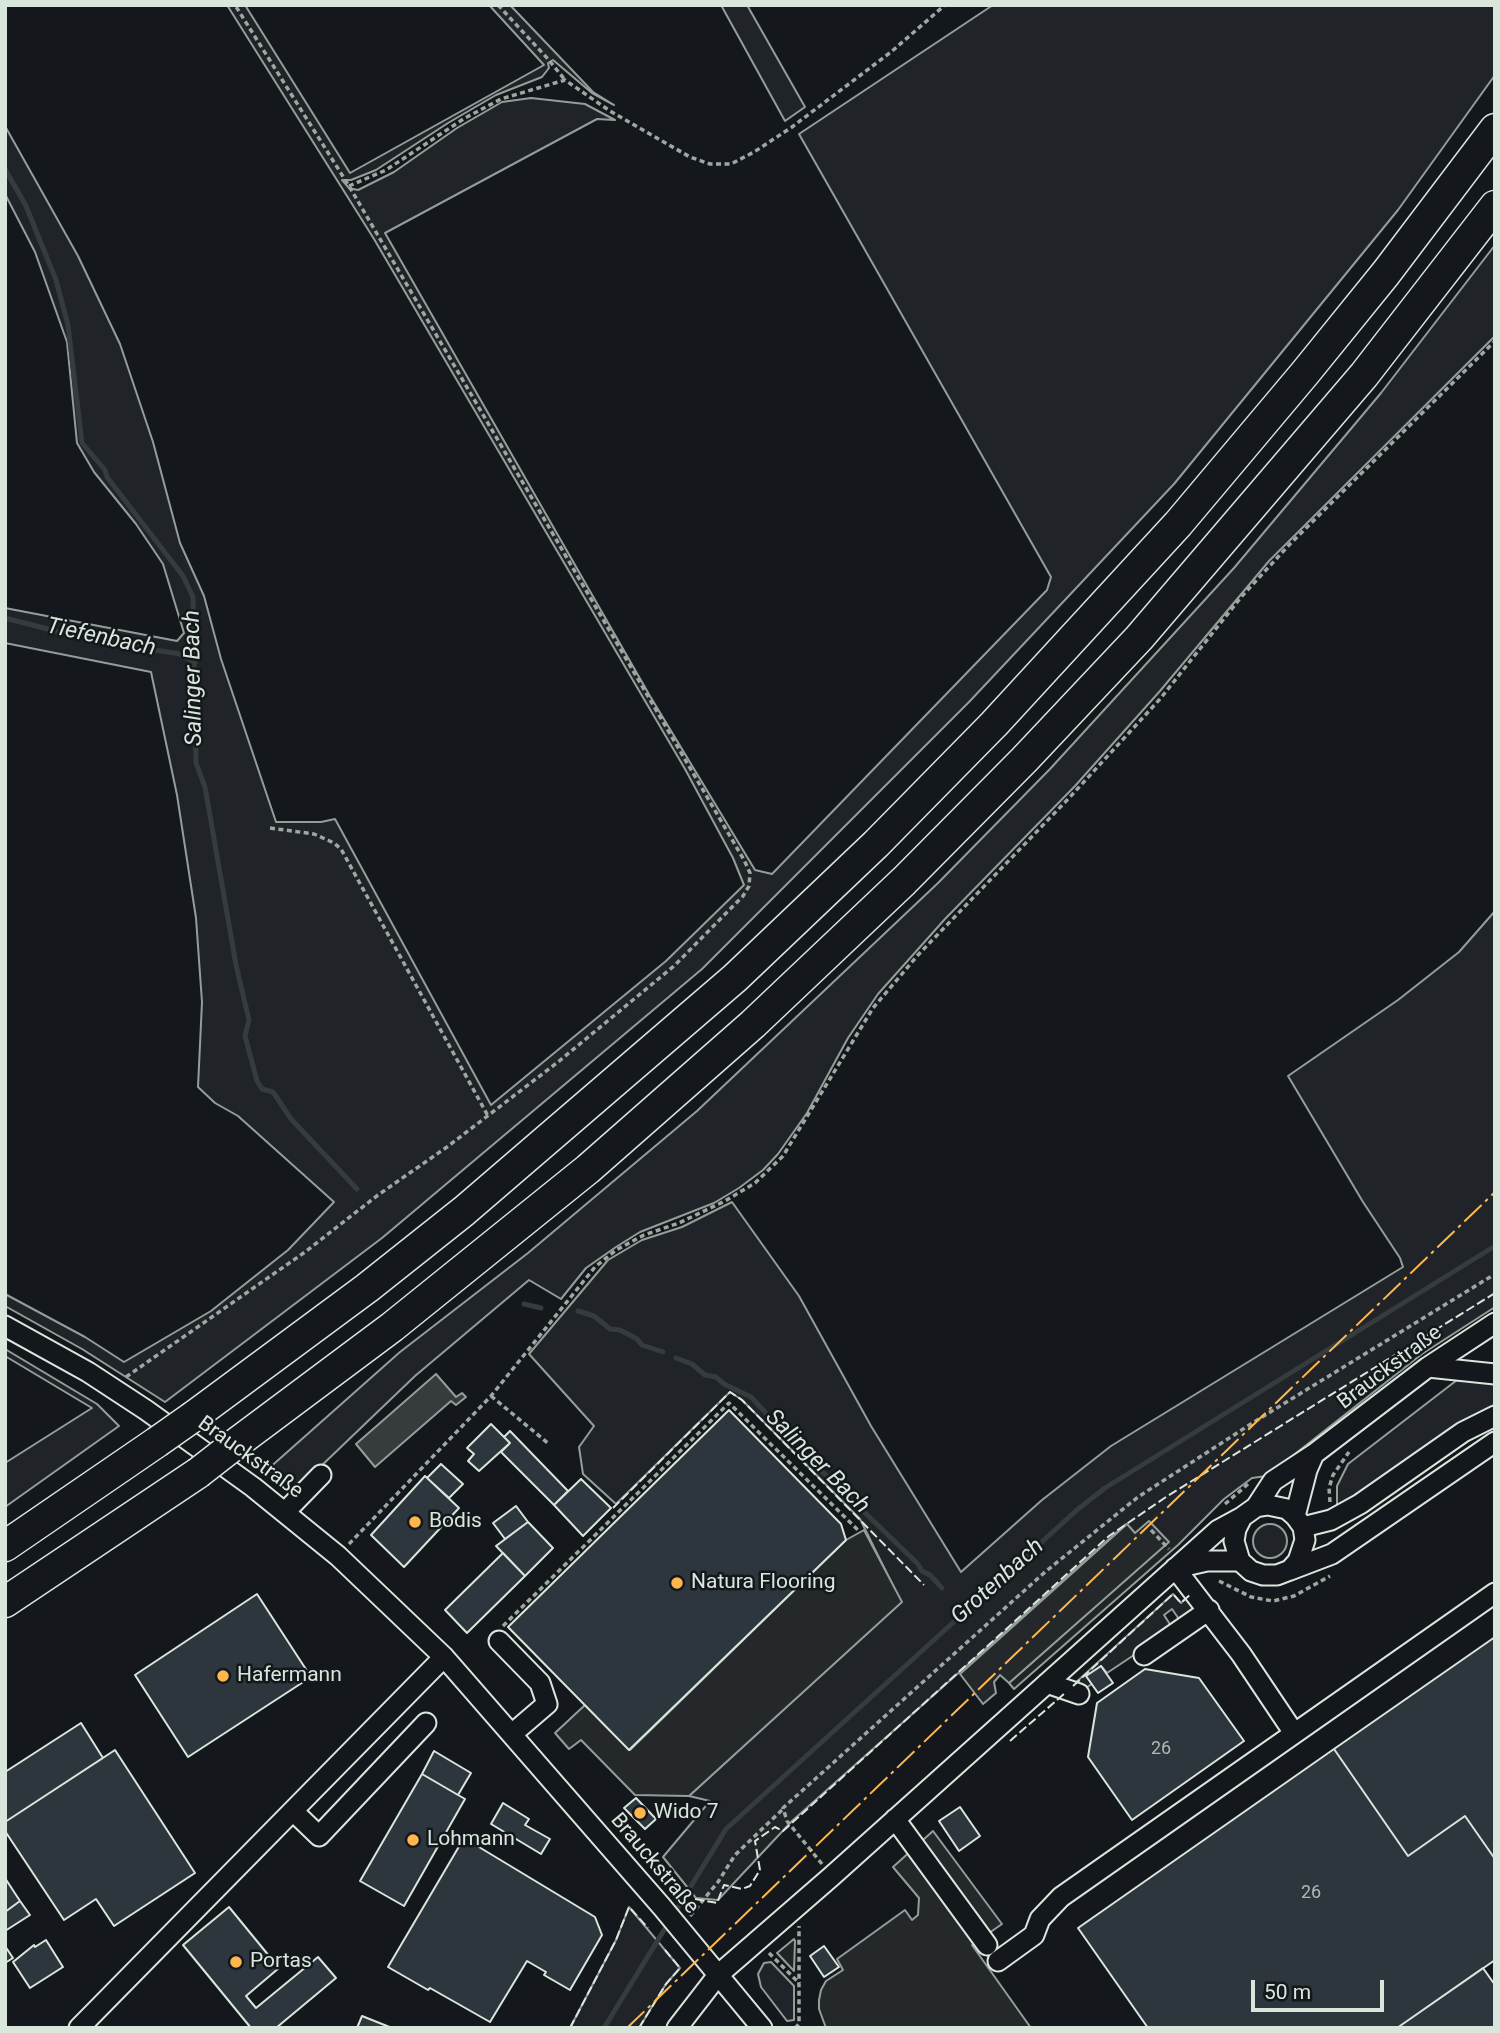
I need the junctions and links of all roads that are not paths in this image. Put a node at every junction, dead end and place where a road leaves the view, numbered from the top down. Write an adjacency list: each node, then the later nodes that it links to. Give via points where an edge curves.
1 (1495, 129): 14 (highway, bridge, via 1346,323 1178,524 876,844 726,986 464,1211 194,1416)
2 (1495, 206): 19 (highway, bridge, via 1364,375 1139,638 904,881 735,1040 588,1169 392,1328 198,1473)
3 (1495, 1323): 5 (street, Brauckstraße)
4 (5, 1326): 11 (street, Brauckstraße, via 115,1389)
5 (1428, 1367): 6 (street); 9 (street, Brauckstraße)
6 (1495, 1374)
7 (1495, 1416): 13 (street, via 1463,1432 1331,1520)
8 (1495, 1442): 17 (street, via 1332,1554)
9 (1314, 1454): 12 (street, Brauckstraße, via 1273,1481); 13 (street)
10 (321, 1475): 11 (street)
11 (285, 1512): 23 (street, Brauckstraße)
12 (1249, 1512): 13 (street, via 1278,1506); 15 (street, Brauckstraße, via 1236,1529); 16 (street, Brauckstraße, via 1218,1530)
13 (1299, 1522): 17 (street, via 1303,1551)
14 (5, 1546)
15 (1240, 1561): 16 (street, via 1207,1561); 17 (street, via 1263,1575)
16 (1175, 1568): 20 (street); 24 (street, Brauckstraße)
17 (1290, 1570)
18 (1495, 1593): 27 (street)
19 (5, 1602)
20 (1209, 1610): 22 (street); 27 (street)
21 (499, 1641): 28 (street, via 540,1683 547,1704)
22 (1144, 1655)
23 (444, 1657): 28 (street, Brauckstraße); 29 (street)
24 (1047, 1683): 25 (street); 30 (street, Brauckstraße)
25 (1079, 1694)
26 (426, 1723): 29 (street, via 319,1836)
27 (1294, 1733): 32 (street, via 1061,1897 1040,1919 1034,1935)
28 (512, 1734): 33 (street, Brauckstraße)
29 (293, 1811): 34 (street)
30 (895, 1819): 31 (street); 33 (street, Brauckstraße)
31 (987, 1945)
32 (999, 1961)
33 (718, 1975): 35 (street); 36 (street, Brauckstraße)
34 (79, 2028)
35 (677, 2028)
36 (762, 2028)

